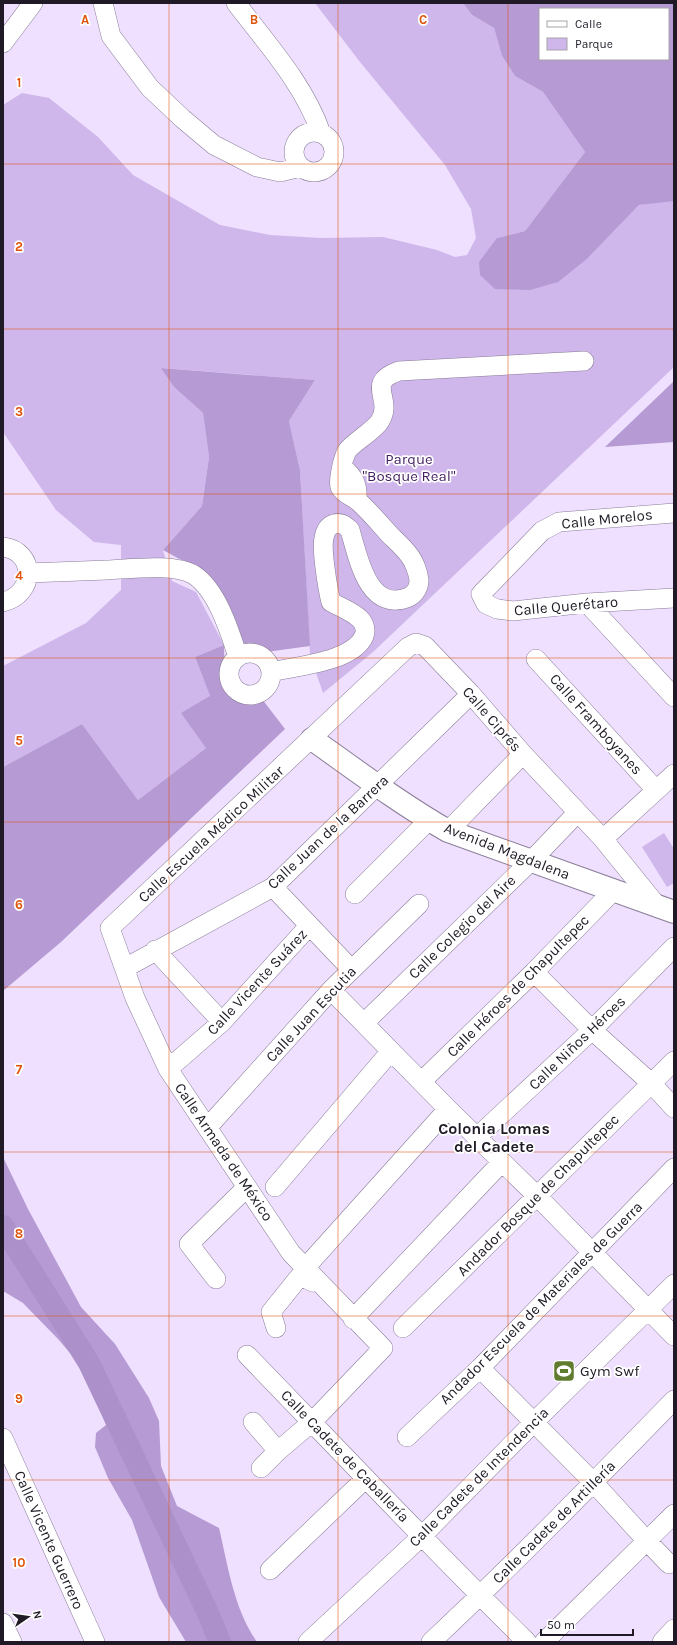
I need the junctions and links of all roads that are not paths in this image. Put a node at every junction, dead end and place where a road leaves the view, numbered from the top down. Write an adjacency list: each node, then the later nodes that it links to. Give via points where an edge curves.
1 (33, 3): 4 (street)
2 (103, 3): 6 (street, via 111,36 150,88 214,145 257,167 280,172)
3 (236, 3): 5 (street, via 295,80)
4 (3, 43)
5 (321, 133): 6 (street, via 308,133 297,142 295,155); 6 (street, via 327,136 334,147 333,160 319,172)
6 (301, 167)
7 (584, 361): 17 (street, via 399,370 383,379 381,387 384,413 380,421 347,451 342,467 355,481 357,500 409,555 418,574 418,589 411,596 401,600 389,600 378,594 364,578 350,530 345,525 332,524 326,530 323,539 327,588 331,602 362,620 365,634 361,643 352,651 337,658)
8 (674, 513): 9 (street, Calle Morelos, via 559,522)
9 (542, 531): 14 (street, Calle Querétaro, via 481,594 486,604 497,609 513,611)
10 (3, 546): 11 (street, via 16,551 22,557)
11 (28, 573): 13 (street, via 27,582 20,593); 15 (street, via 182,570 194,575 204,584 214,599)
12 (674, 598): 14 (street, Calle Querétaro)
13 (3, 602)
14 (587, 603): 19 (street)
15 (238, 657): 17 (street, via 252,653 259,655 265,659); 17 (street, via 233,662 230,674 234,687 244,694 257,694 263,691 268,686)
16 (536, 659): 24 (street, Calle Framboyanes)
17 (271, 672)
18 (471, 694): 20 (street, Calle Ciprés, via 425,646 416,643 408,647); 21 (street, Calle Ciprés); 23 (street, Calle Juan de la Barrera)
19 (674, 697)
20 (312, 739): 23 (main road, Avenida Magdalena); 36 (street, Calle Escuela Médico Militar)
21 (523, 754): 25 (street, Calle Ciprés); 27 (street)
22 (674, 774): 24 (street)
23 (377, 786): 26 (main road, Avenida Magdalena); 30 (street, Calle Juan de la Barrera)
24 (656, 790): 28 (street)
25 (577, 813): 28 (street, Calle Ciprés); 29 (street, Calle Colegio del Aire)
26 (429, 820): 27 (main road, Avenida Magdalena); 32 (street)
27 (448, 831): 29 (main road, Avenida Magdalena)
28 (602, 839): 34 (street, Calle Ciprés)
29 (532, 860): 31 (main road, Avenida Magdalena); 44 (street, Calle Colegio del Aire)
30 (273, 887): 35 (street); 38 (street, Calle Juan de la Barrera)
31 (613, 891): 34 (main road, Avenida Magdalena); 41 (street, Calle Héroes de Chapultepec)
32 (356, 894)
33 (419, 904): 40 (street, Calle Juan Escutia)
34 (666, 909)
35 (309, 926): 40 (street); 43 (street, Calle Vicente Suárez)
36 (110, 928): 39 (street, Calle Armada de México)
37 (674, 947): 45 (street, Calle Niños Héroes)
38 (156, 950): 39 (street, Calle Juan de la Barrera); 43 (street)
39 (125, 968): 48 (street, Calle Armada de México, via 135,998)
40 (351, 970): 42 (street, Calle Juan Escutia)
41 (534, 972): 45 (street); 49 (street, Calle Héroes de Chapultepec)
42 (331, 990): 44 (street); 53 (street, Calle Juan Escutia)
43 (222, 1022): 48 (street, Calle Vicente Suárez)
44 (364, 1023): 46 (street)
45 (592, 1030): 50 (street); 54 (street, Calle Niños Héroes)
46 (391, 1051): 49 (street); 58 (street)
47 (674, 1061): 50 (street, Andador Bosque de Chapultepec)
48 (168, 1069): 53 (street, Calle Armada de México)
49 (422, 1081): 52 (street)
50 (651, 1083): 51 (street); 59 (street, Andador Bosque de Chapultepec)
51 (674, 1108)
52 (448, 1109): 54 (street); 61 (street)
53 (203, 1130): 57 (street, Calle Armada de México, via 220,1147)
54 (477, 1137): 55 (street)
55 (502, 1162): 59 (street); 65 (street)
56 (674, 1168): 60 (street, Andador Escuela de Materiales de Guerra)
57 (247, 1187): 61 (street, Calle Armada de México, via 291,1253); 62 (street, via 188,1244)
58 (275, 1187)
59 (537, 1196): 60 (street); 67 (street, Andador Bosque de Chapultepec)
60 (592, 1253): 64 (street); 70 (street, Andador Escuela de Materiales de Guerra)
61 (310, 1274): 65 (street, Calle Armada de México); 66 (street, via 313,1282 300,1276 272,1312)
62 (216, 1279)
63 (674, 1284): 64 (street, Calle Cadete de Intendencia)
64 (647, 1310): 68 (street); 74 (street, Calle Cadete de Intendencia)
65 (353, 1319): 73 (street, Calle Armada de México, via 382,1348)
66 (276, 1328)
67 (403, 1328)
68 (674, 1336)
69 (247, 1355): 73 (street, Calle Cadete de Caballería)
70 (480, 1368): 74 (street); 75 (street, Andador Escuela de Materiales de Guerra)
71 (674, 1400): 80 (street, Calle Cadete de Artillería)
72 (253, 1422): 77 (street)
73 (312, 1422): 77 (street); 79 (street, Calle Cadete de Caballería)
74 (534, 1422): 80 (street); 82 (street, Calle Cadete de Intendencia)
75 (406, 1436)
76 (3, 1438): 88 (street, Calle Vicente Guerrero)
77 (278, 1451): 78 (street)
78 (261, 1468)
79 (365, 1479): 82 (street, Calle Cadete de Caballería); 85 (street)
80 (594, 1483): 83 (street); 86 (street, Calle Cadete de Artillería)
81 (674, 1514): 83 (street)
82 (422, 1536): 86 (street, Calle Cadete de Caballería); 89 (street, Calle Cadete de Intendencia)
83 (647, 1541): 84 (street); 92 (street)
84 (669, 1564)
85 (270, 1570)
86 (480, 1596): 90 (street, Calle Cadete de Artillería); 91 (street, Calle Cadete de Caballería)
87 (674, 1629): 93 (street)
88 (95, 1642)
89 (308, 1642)
90 (431, 1642)
91 (527, 1642)
92 (544, 1642)
93 (662, 1642)

